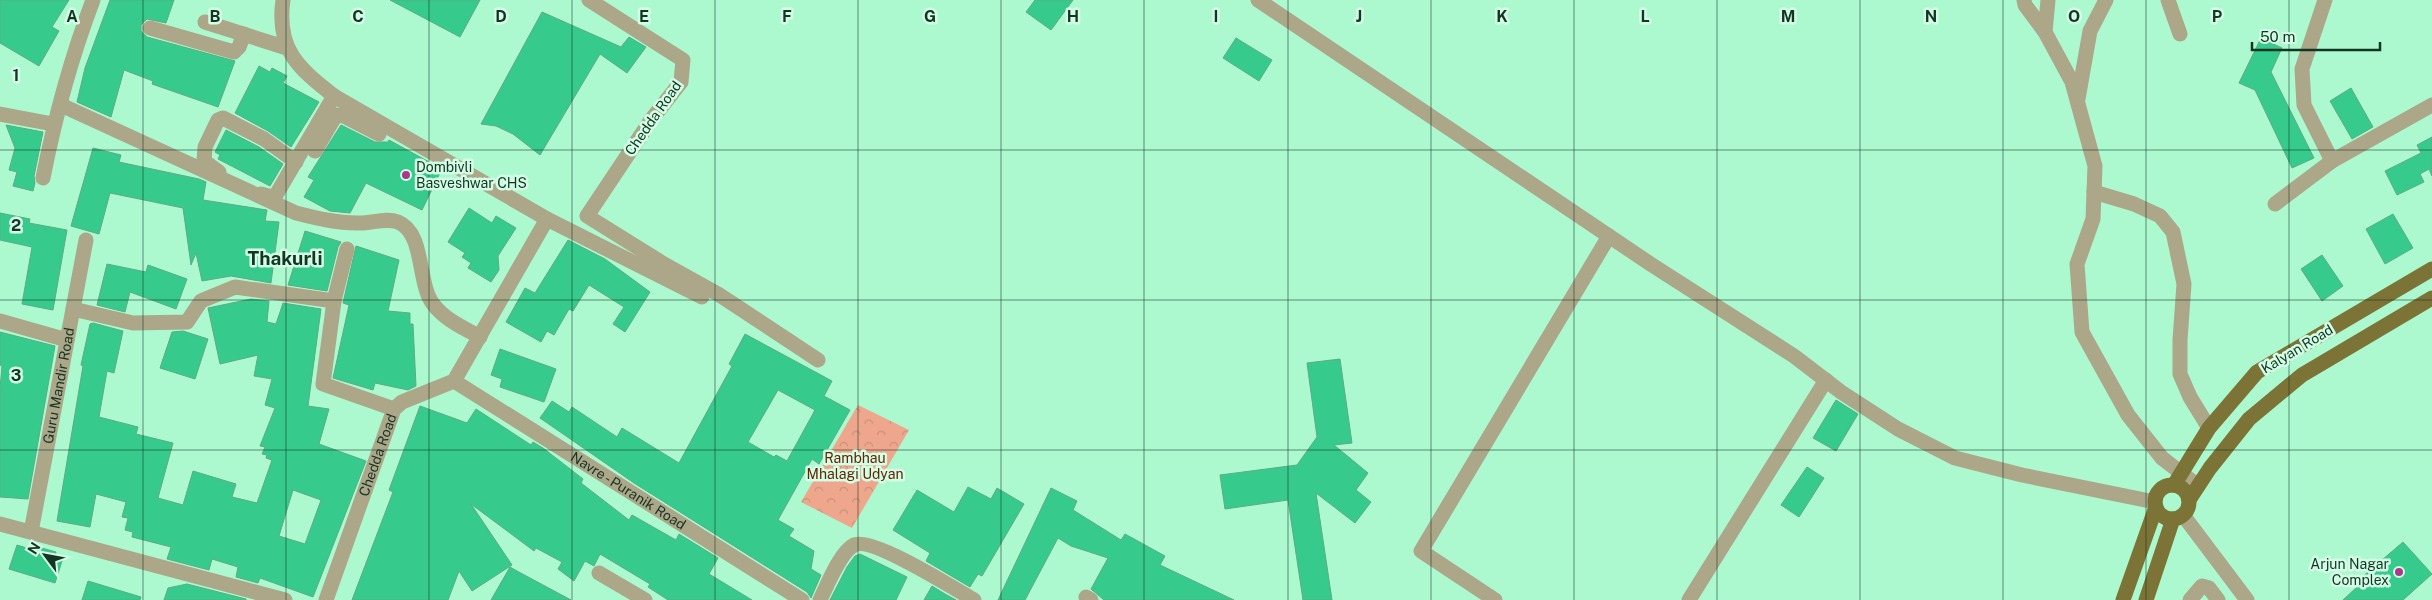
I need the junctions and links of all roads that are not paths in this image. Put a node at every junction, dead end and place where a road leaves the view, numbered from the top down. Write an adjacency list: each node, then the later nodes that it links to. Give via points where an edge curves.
1 (93, 0): 18 (street, via 73,53)
2 (283, 0): 15 (street, via 281,19)
3 (590, 0): 43 (street, Chedda Road, via 683,60 681,82 651,120 587,216 718,294)
4 (1258, 0): 32 (street)
5 (2024, 0): 12 (street)
6 (2048, 0): 12 (street)
7 (2106, 0): 17 (street, via 2090,31)
8 (2168, 0): 14 (street)
9 (2324, 0): 26 (street, via 2302,69 2304,105)
10 (205, 22): 13 (street)
11 (150, 28): 13 (street, via 234,52)
12 (2045, 32): 17 (street, via 2072,82)
13 (244, 34): 15 (street)
14 (2180, 34)
15 (287, 48): 16 (street, via 307,75)
16 (334, 96): 21 (street); 22 (street)
17 (2078, 102): 29 (street, via 2095,166)
18 (61, 105): 23 (street); 41 (street, via 296,213 358,224 387,220 400,223 413,236 423,284 433,304 446,318)
19 (2432, 105): 26 (street)
20 (0, 114): 23 (street)
21 (328, 117): 22 (street, via 340,114); 25 (street); 27 (street)
22 (362, 118): 24 (street); 31 (street)
23 (53, 124): 28 (street)
24 (379, 134)
25 (315, 151)
26 (2332, 161): 30 (street)
27 (296, 162): 27 (street, via 272,197 209,167 203,154 218,120 222,118 264,138)
28 (43, 178)
29 (2094, 192): 47 (street, via 2160,216 2173,232 2184,284 2180,374); 48 (street, via 2093,219 2077,264 2082,332 2128,415)
30 (2275, 204)
31 (547, 219): 36 (street); 41 (street)
32 (1609, 236): 44 (street); 62 (street, via 1421,551)
33 (86, 240): 39 (street, Guru Mandir Road)
34 (347, 249): 38 (street)
35 (2432, 269): 47 (main road, Kalyan Road, via 2257,372)
36 (702, 297)
37 (2432, 298): 49 (main road, Kalyan Road, via 2302,375 2249,419)
38 (334, 301): 39 (street, via 235,287 201,301 187,322 133,323); 46 (street, via 323,384)
39 (73, 309): 42 (street, Guru Mandir Road)
40 (0, 321): 42 (street)
41 (480, 337): 45 (street)
42 (67, 340): 54 (street, Guru Mandir Road)
43 (818, 360)
44 (1826, 380): 51 (street, via 1898,429 1955,458); 63 (street)
45 (454, 382): 46 (street, Chedda Road, via 410,399); 59 (street, Navre - Puranik Road)
46 (394, 409): 57 (street, Chedda Road)
47 (2209, 428): 48 (main road, Kalyan Road)
48 (2177, 479): 49 (street); 50 (main road); 51 (main road, via 2156,496)
49 (2198, 486): 50 (main road, Kalyan Road)
50 (2189, 500): 52 (main road, via 2187,510)
51 (2155, 505): 52 (main road, via 2162,516); 64 (main road)
52 (2178, 517): 65 (main road); 68 (street)
53 (0, 524): 54 (street)
54 (31, 532): 56 (street)
55 (599, 573): 58 (street)
56 (285, 600)
57 (326, 600)
58 (645, 600)
59 (802, 600)
60 (820, 600): 61 (street, via 843,554 854,544 866,543 913,564)
61 (974, 600)
62 (1495, 600)
63 (1689, 600)
64 (2123, 600)
65 (2146, 600)
66 (2190, 600): 67 (street, via 2202,586 2209,588)
67 (2218, 600)
68 (2247, 600)

